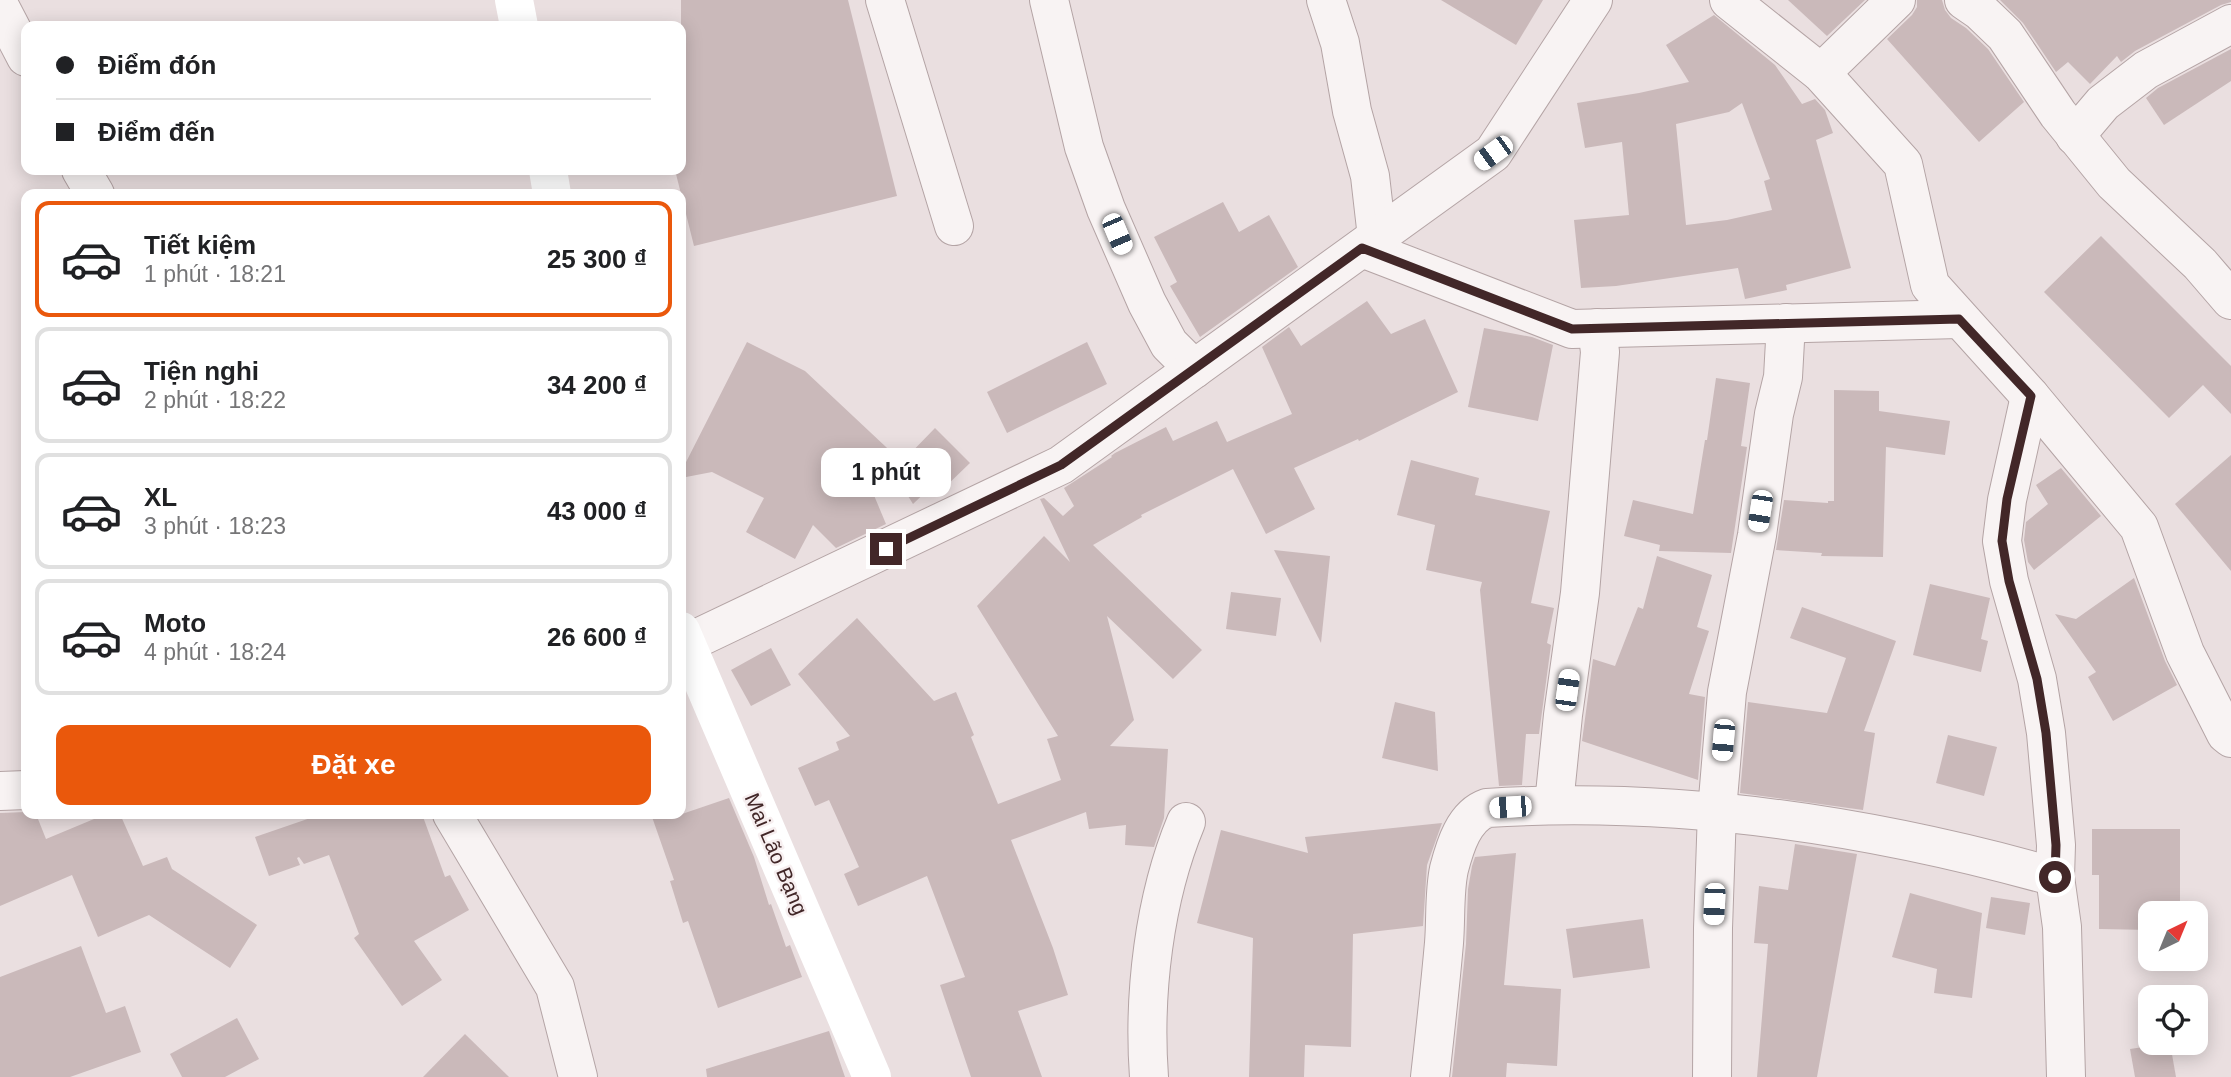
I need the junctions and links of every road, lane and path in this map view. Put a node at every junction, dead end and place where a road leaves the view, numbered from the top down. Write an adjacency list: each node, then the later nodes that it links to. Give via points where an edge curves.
1 (514, 0): 10 (street)
2 (885, 0): 15 (street)
3 (1049, 0): 21 (street, via 1084,147 1106,209 1169,344)
4 (1326, 0): 16 (street, via 1370,177)
5 (1593, 0): 16 (street, via 1493,153)
6 (1729, 0): 13 (street)
7 (1896, 0): 13 (street)
8 (1964, 0): 14 (street, via 2005,35)
9 (0, 7): 12 (street)
10 (518, 21)
11 (2231, 24): 14 (street, via 2146,69 2103,103)
12 (21, 47)
13 (1821, 73): 18 (street, via 1903,163 1930,285)
14 (2075, 135): 17 (street, via 2114,183 2200,264)
15 (954, 226)
16 (1370, 242): 20 (street, via 1572,329); 21 (street)
17 (2231, 300)
18 (1959, 319): 19 (street); 22 (street)
19 (1786, 323): 20 (street); 29 (street, via 1783,377 1727,692)
20 (1597, 328): 28 (street, via 1601,352 1580,593)
21 (1194, 369): 23 (street, via 1061,465)
22 (2031, 396): 25 (street, via 2139,527 2185,653); 32 (street, via 2002,541 2046,733)
23 (686, 639)
24 (686, 647): 34 (street, Mai Lão Bạng)
25 (2231, 738)
26 (21, 790): 27 (street)
27 (0, 791)
28 (1554, 804): 29 (street); 36 (street, via 1477,811 1457,844 1448,871)
29 (1717, 811): 32 (street, via 1841,827); 37 (street)
30 (455, 819): 33 (street, via 555,987)
31 (1186, 822): 35 (street, via 1154,940)
32 (2055, 877): 38 (street, via 2062,926)
33 (578, 1077)
34 (872, 1077)
35 (1149, 1077)
36 (1430, 1077)
37 (1712, 1077)
38 (2066, 1077)

